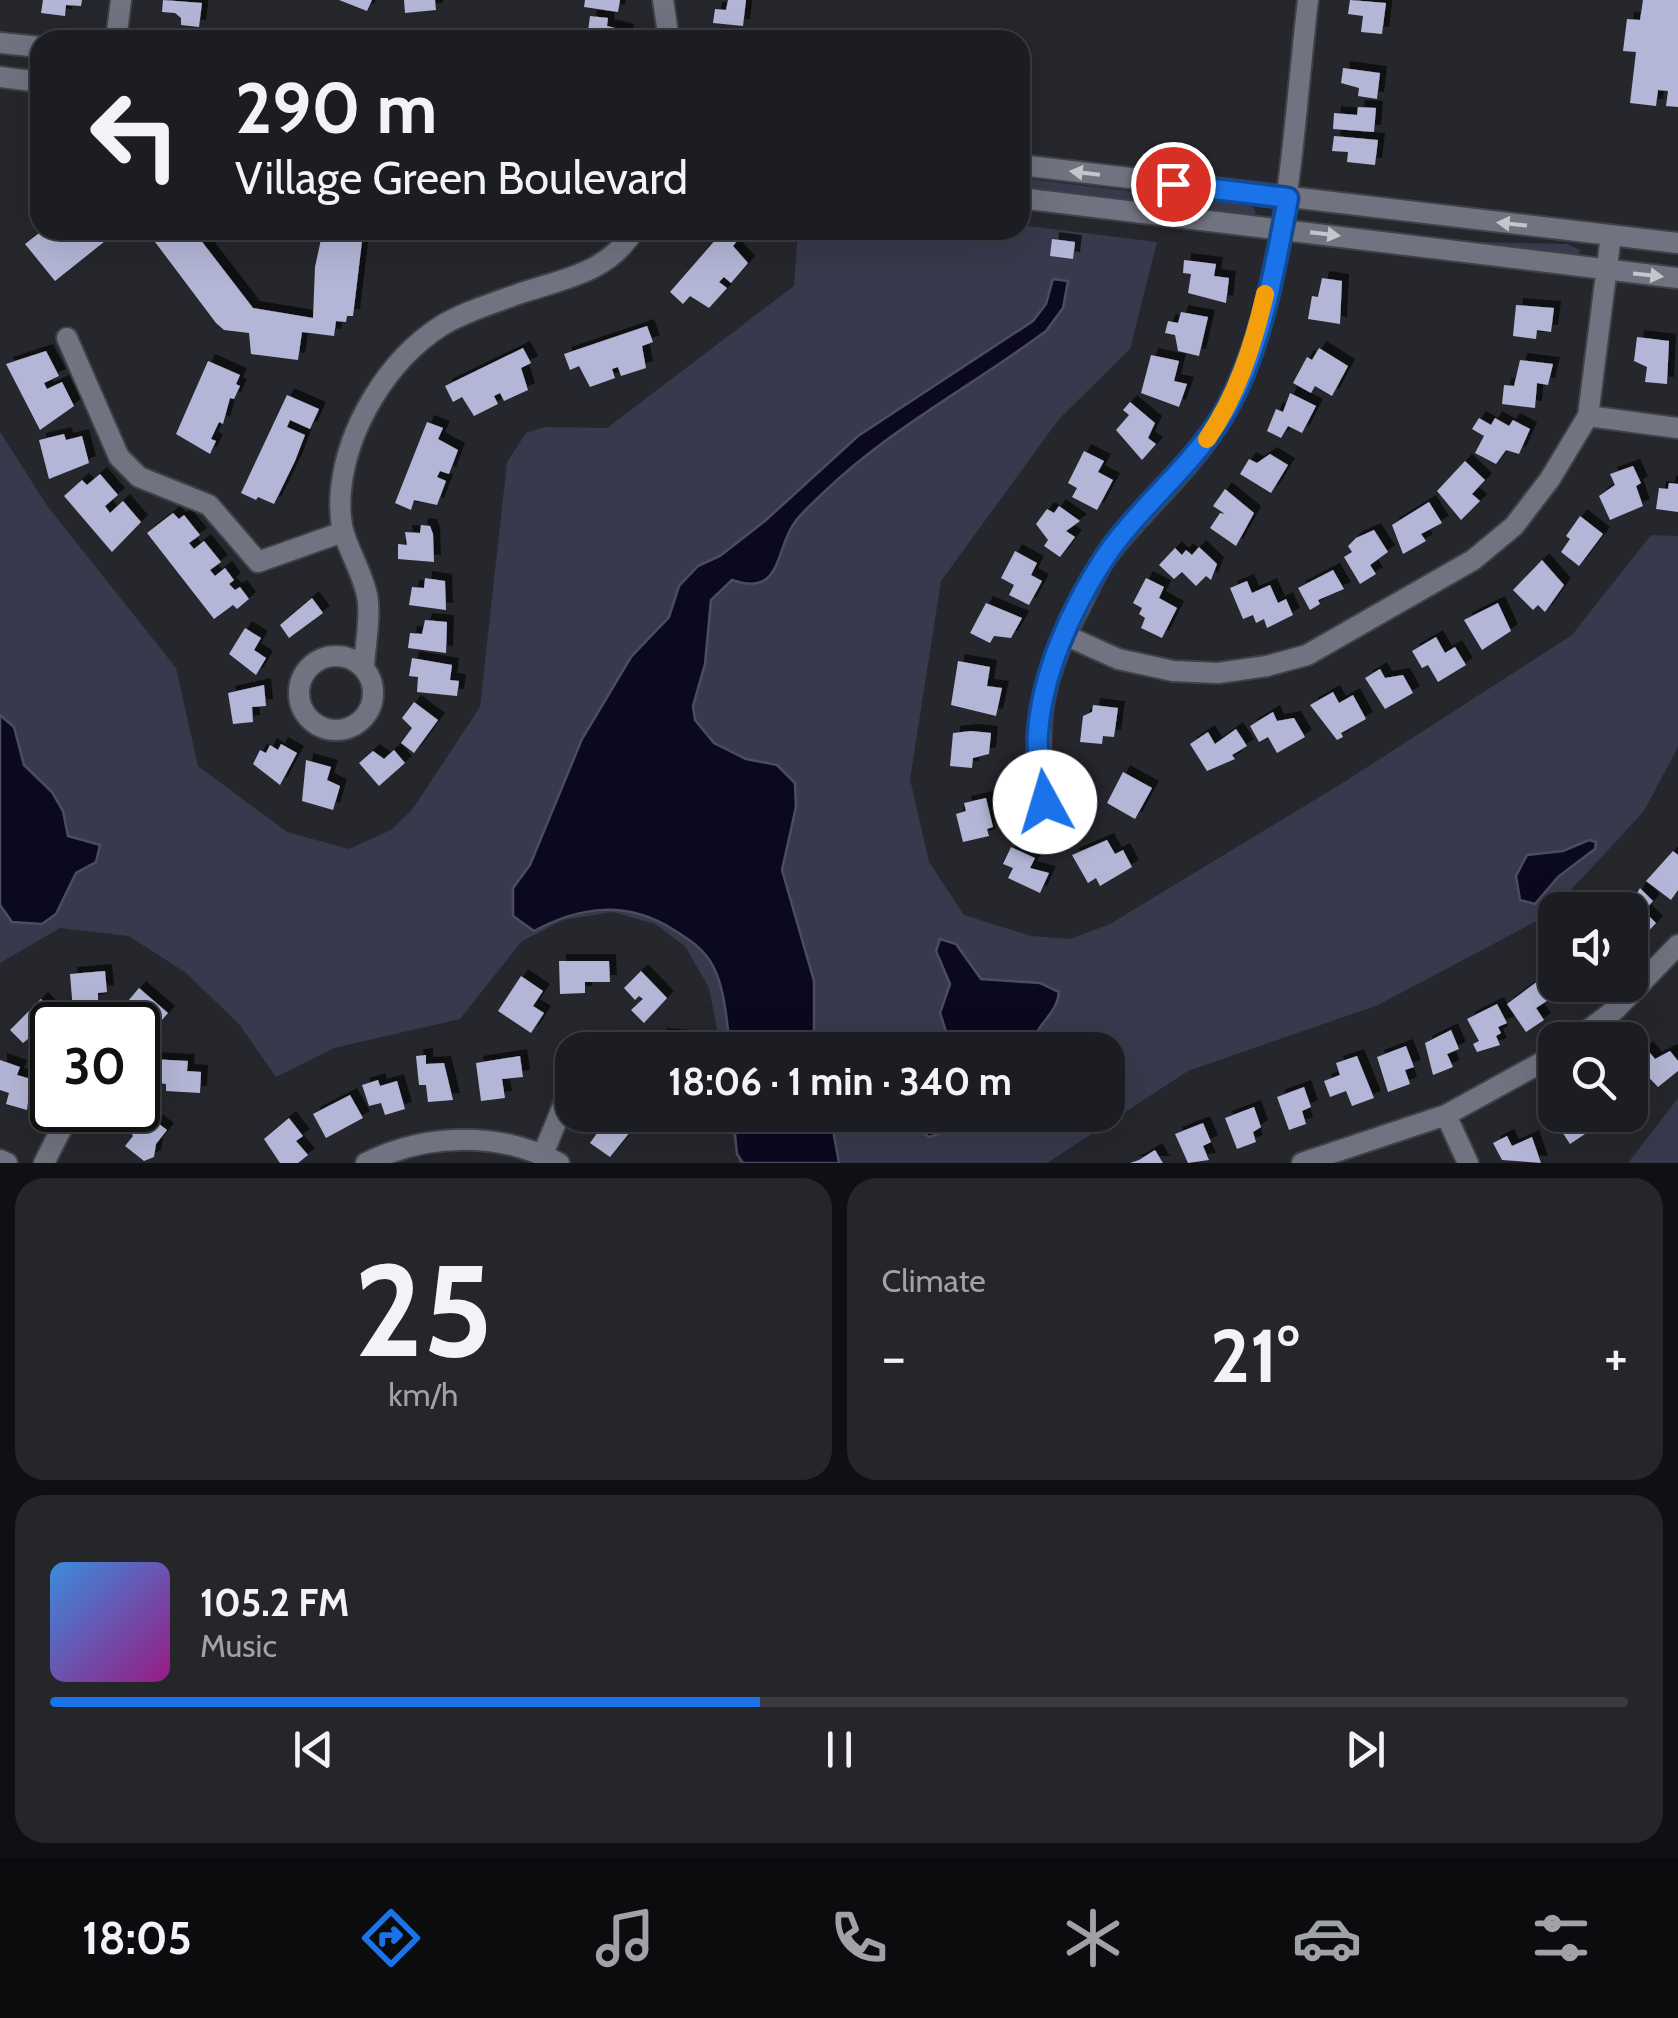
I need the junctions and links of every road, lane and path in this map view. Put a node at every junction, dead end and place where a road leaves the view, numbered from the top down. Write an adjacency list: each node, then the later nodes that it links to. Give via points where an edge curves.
1 (121, 0): 4 (street)
2 (663, 0): 5 (street)
3 (1308, 0): 11 (street)
4 (117, 30)
5 (668, 30)
6 (0, 43): 7 (street)
7 (30, 46)
8 (0, 77): 9 (street)
9 (30, 81)
10 (1030, 166): 11 (street, one-way to 10)
11 (1288, 198): 13 (street); 14 (street, one-way to 11)
12 (1030, 199): 13 (street)
13 (1282, 228): 17 (street, one-way to 17); 23 (street, via 1252,346 1224,413 1106,556)
14 (1610, 235): 16 (street); 17 (street)
15 (628, 240): 22 (street, via 594,270 442,324 407,354 380,385 359,428 341,487)
16 (1678, 243)
17 (1606, 270): 18 (street, one-way to 18); 20 (street)
18 (1678, 278)
19 (67, 338): 22 (street, via 108,440 139,477 209,505 258,562)
20 (1588, 416): 21 (street); 23 (street, via 1514,526 1472,560 1307,655 1218,672 1173,671 1118,659)
21 (1678, 428)
22 (340, 534): 24 (street, via 367,595)
23 (1065, 635): 25 (street, via 1048,674 1038,736)
24 (364, 667)
25 (1045, 802)
26 (1678, 946): 27 (street)
27 (1599, 1022)
28 (1538, 1064): 29 (street)
29 (1446, 1115): 37 (street); 38 (street)
30 (60, 1132): 35 (street)
31 (559, 1132): 32 (street)
32 (551, 1159): 36 (street, via 503,1143 458,1139 410,1145)
33 (0, 1160): 34 (street)
34 (8, 1163)
35 (44, 1163)
36 (366, 1163)
37 (1302, 1163)
38 (1468, 1163)

